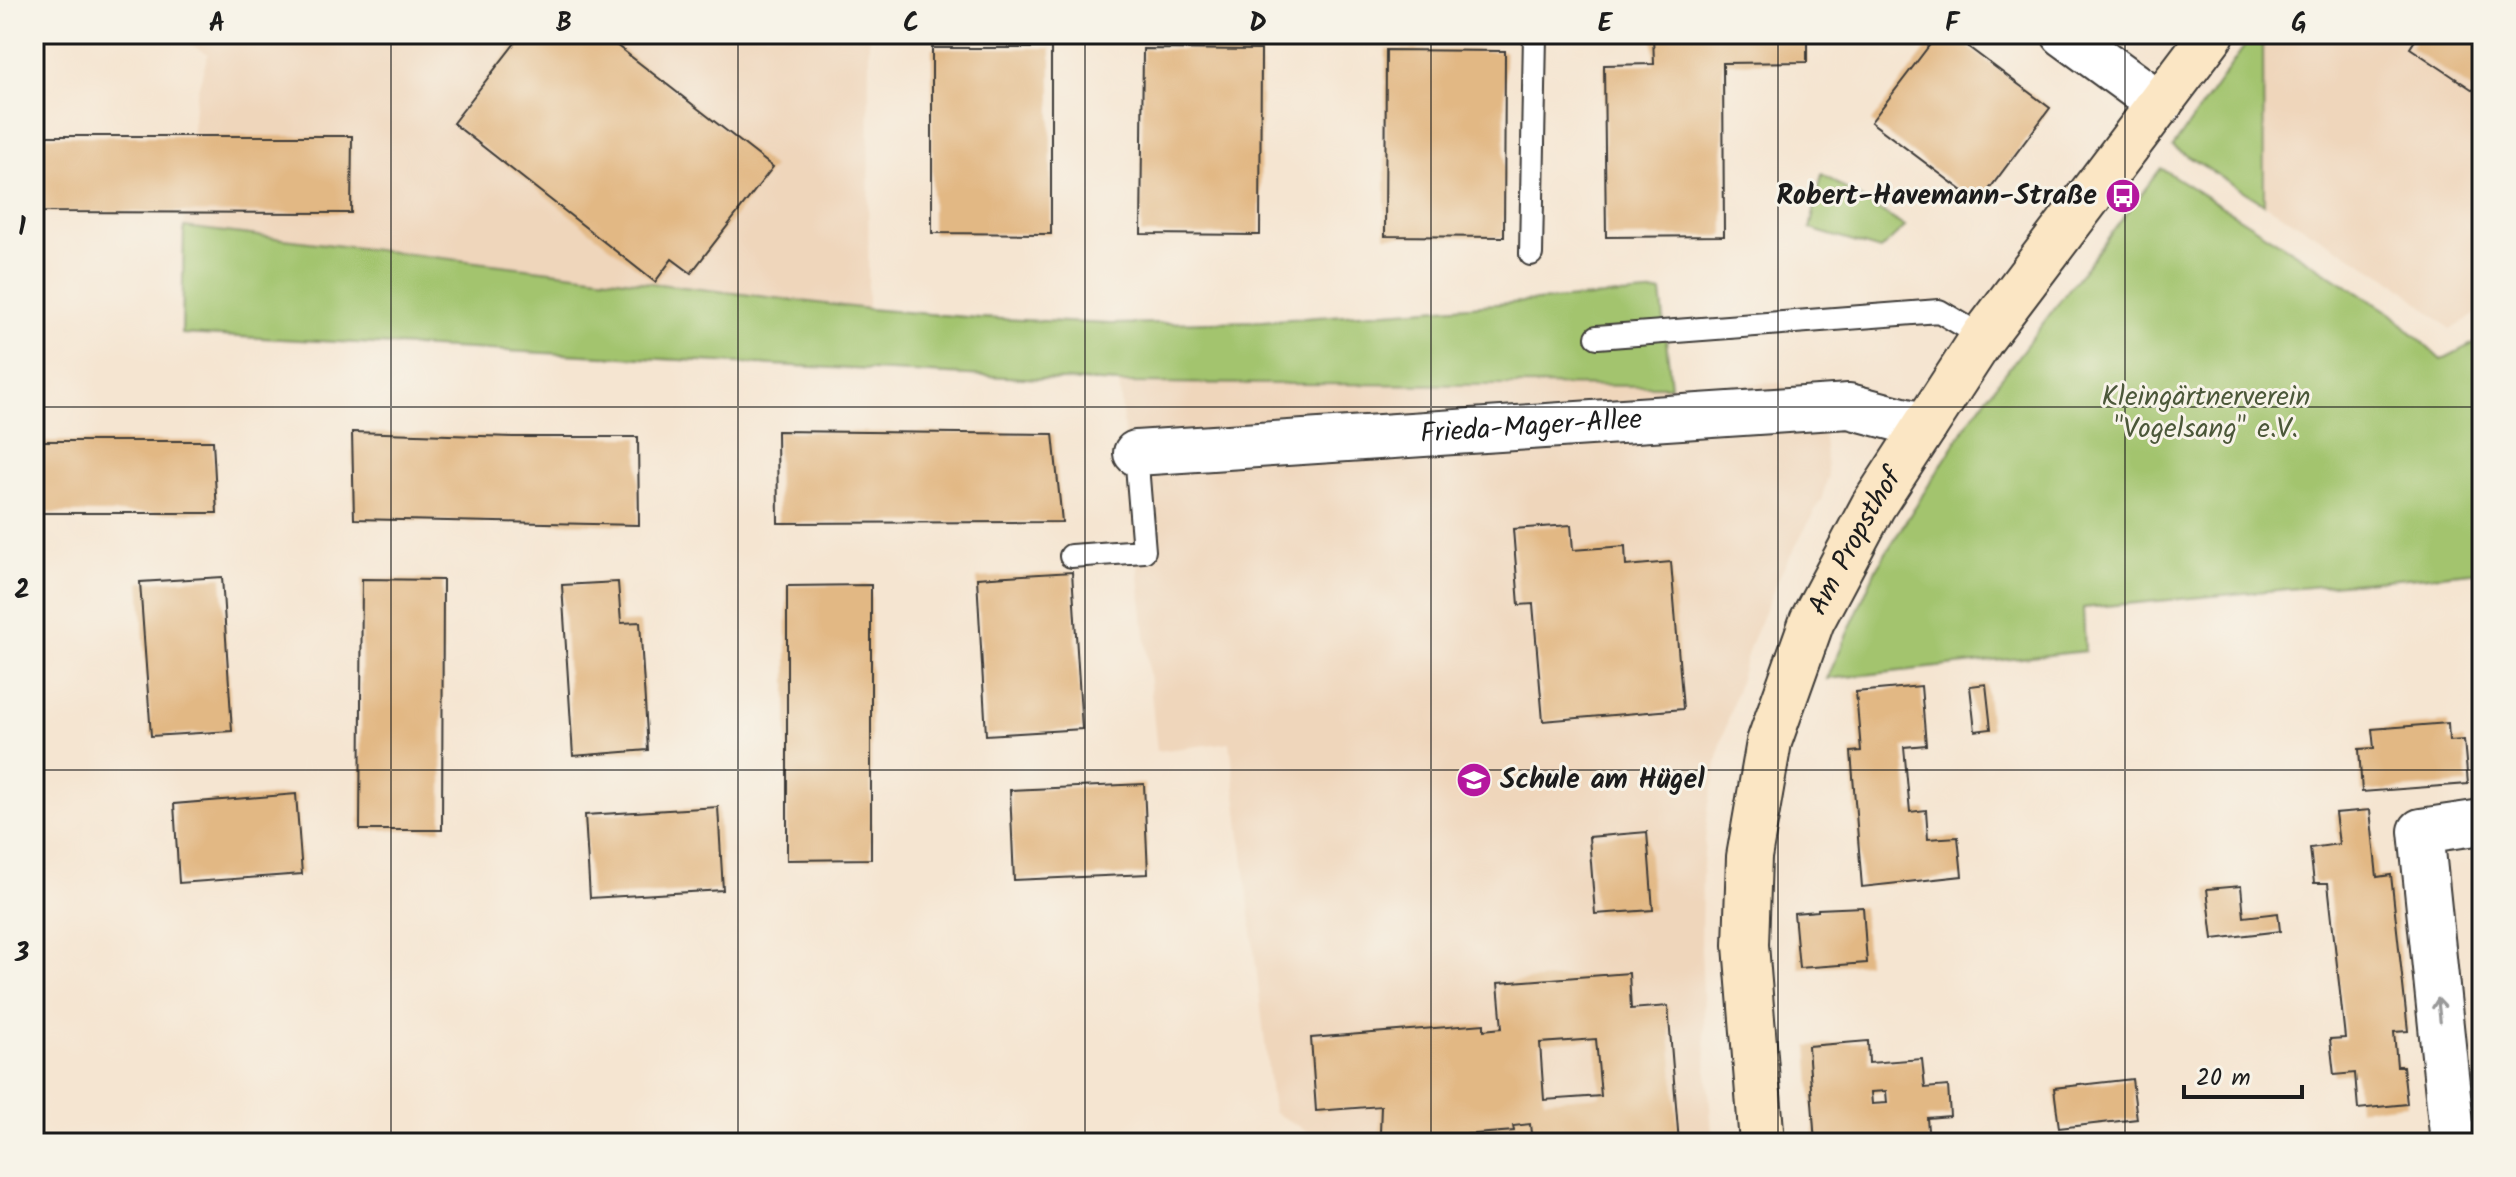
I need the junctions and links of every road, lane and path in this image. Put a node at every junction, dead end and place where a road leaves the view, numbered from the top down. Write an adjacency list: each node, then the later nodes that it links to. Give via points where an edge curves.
1 (1535, 34): 5 (lane)
2 (2064, 34): 4 (street)
3 (2212, 34): 4 (street, Am Propsthof)
4 (2160, 104): 7 (street, Am Propsthof)
5 (1531, 254)
6 (1597, 337): 7 (lane, via 1939,311)
7 (1983, 337): 8 (street, Am Propsthof)
8 (1925, 426): 9 (street, Frieda-Mager-Allee, via 1849,406); 12 (street, Am Propsthof, via 1873,506 1812,621 1769,742 1749,857 1746,945)
9 (1136, 453): 10 (lane, via 1144,551)
10 (1071, 556)
11 (2482, 822): 13 (street, one-way to 11, via 2421,831)
12 (1762, 1143)
13 (2453, 1143)

